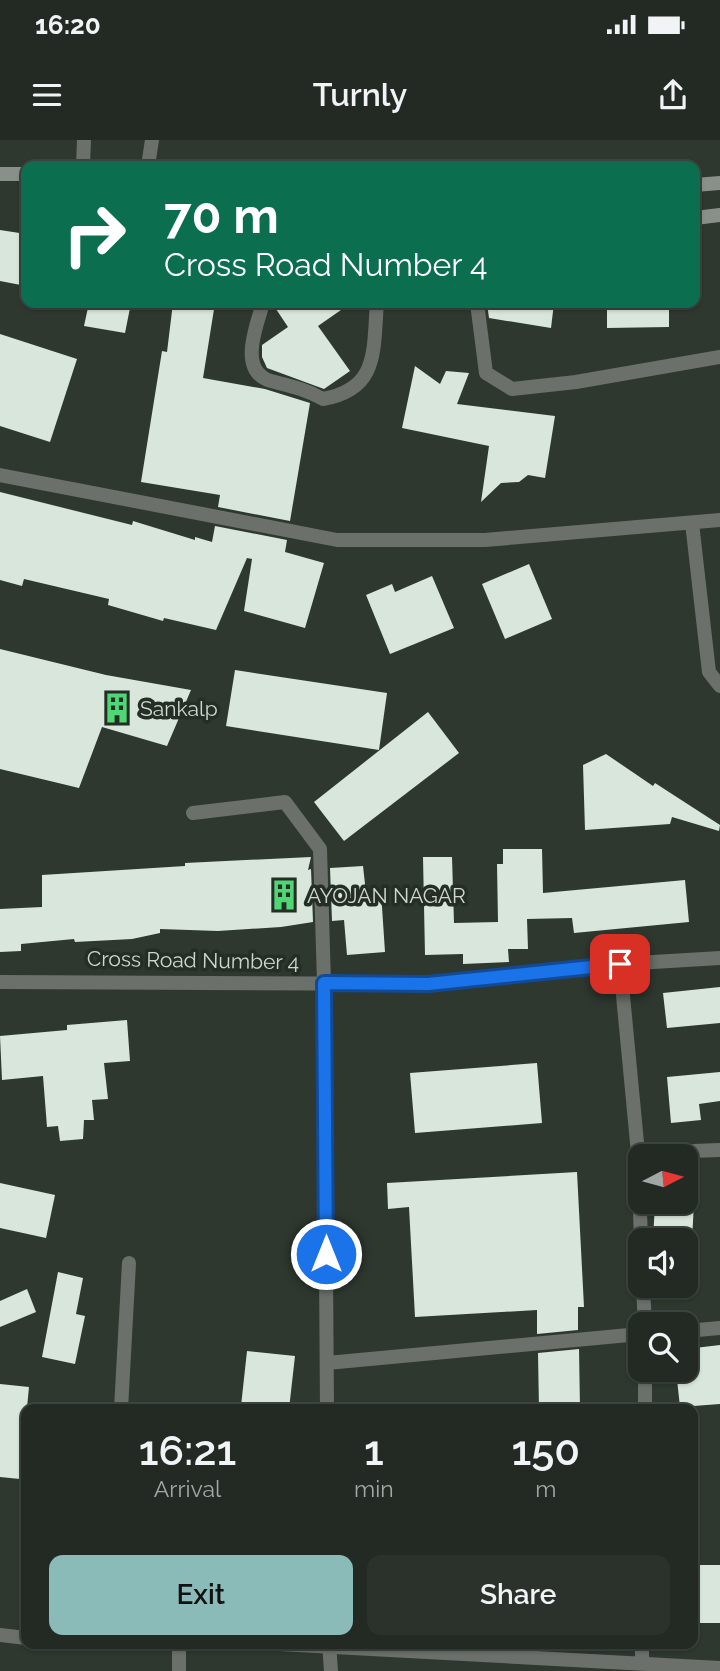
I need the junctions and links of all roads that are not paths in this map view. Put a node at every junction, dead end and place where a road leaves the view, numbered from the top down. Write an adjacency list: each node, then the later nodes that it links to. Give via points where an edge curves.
1 (84, 140): 3 (street)
2 (152, 140): 4 (street)
3 (83, 161)
4 (149, 161)
5 (0, 174): 6 (street)
6 (21, 174)
7 (720, 183): 8 (street)
8 (700, 185)
9 (720, 215): 10 (street)
10 (700, 217)
11 (262, 308): 12 (street, via 250,354 257,371 268,380 323,399 355,389 367,375)
12 (376, 308)
13 (478, 308): 14 (street, via 486,373 512,389)
14 (720, 357)
15 (0, 475): 17 (street, via 337,540 485,540)
16 (720, 520): 17 (street)
17 (692, 523): 18 (street, via 709,672)
18 (720, 686)
19 (193, 813): 23 (street, via 285,802 320,849)
20 (720, 958): 21 (street, Cross Road Number 4)
21 (620, 964): 23 (street, Cross Road Number 4, via 428,984); 24 (street)
22 (0, 982): 23 (street, Cross Road Number 4)
23 (324, 983): 31 (street)
24 (637, 1144)
25 (720, 1150): 26 (street)
26 (698, 1151)
27 (129, 1263): 33 (street)
28 (720, 1328): 29 (street)
29 (698, 1330)
30 (628, 1335): 31 (street)
31 (327, 1363): 34 (street)
32 (645, 1382): 35 (street)
33 (121, 1404)
34 (327, 1404)
35 (645, 1404)
36 (0, 1635): 37 (street)
37 (21, 1638)
38 (179, 1649): 45 (street)
39 (329, 1649): 46 (street)
40 (376, 1649): 43 (street)
41 (642, 1649): 42 (street)
42 (642, 1662): 43 (street); 44 (street)
43 (562, 1665)
44 (720, 1668)
45 (179, 1671)
46 (331, 1671)

